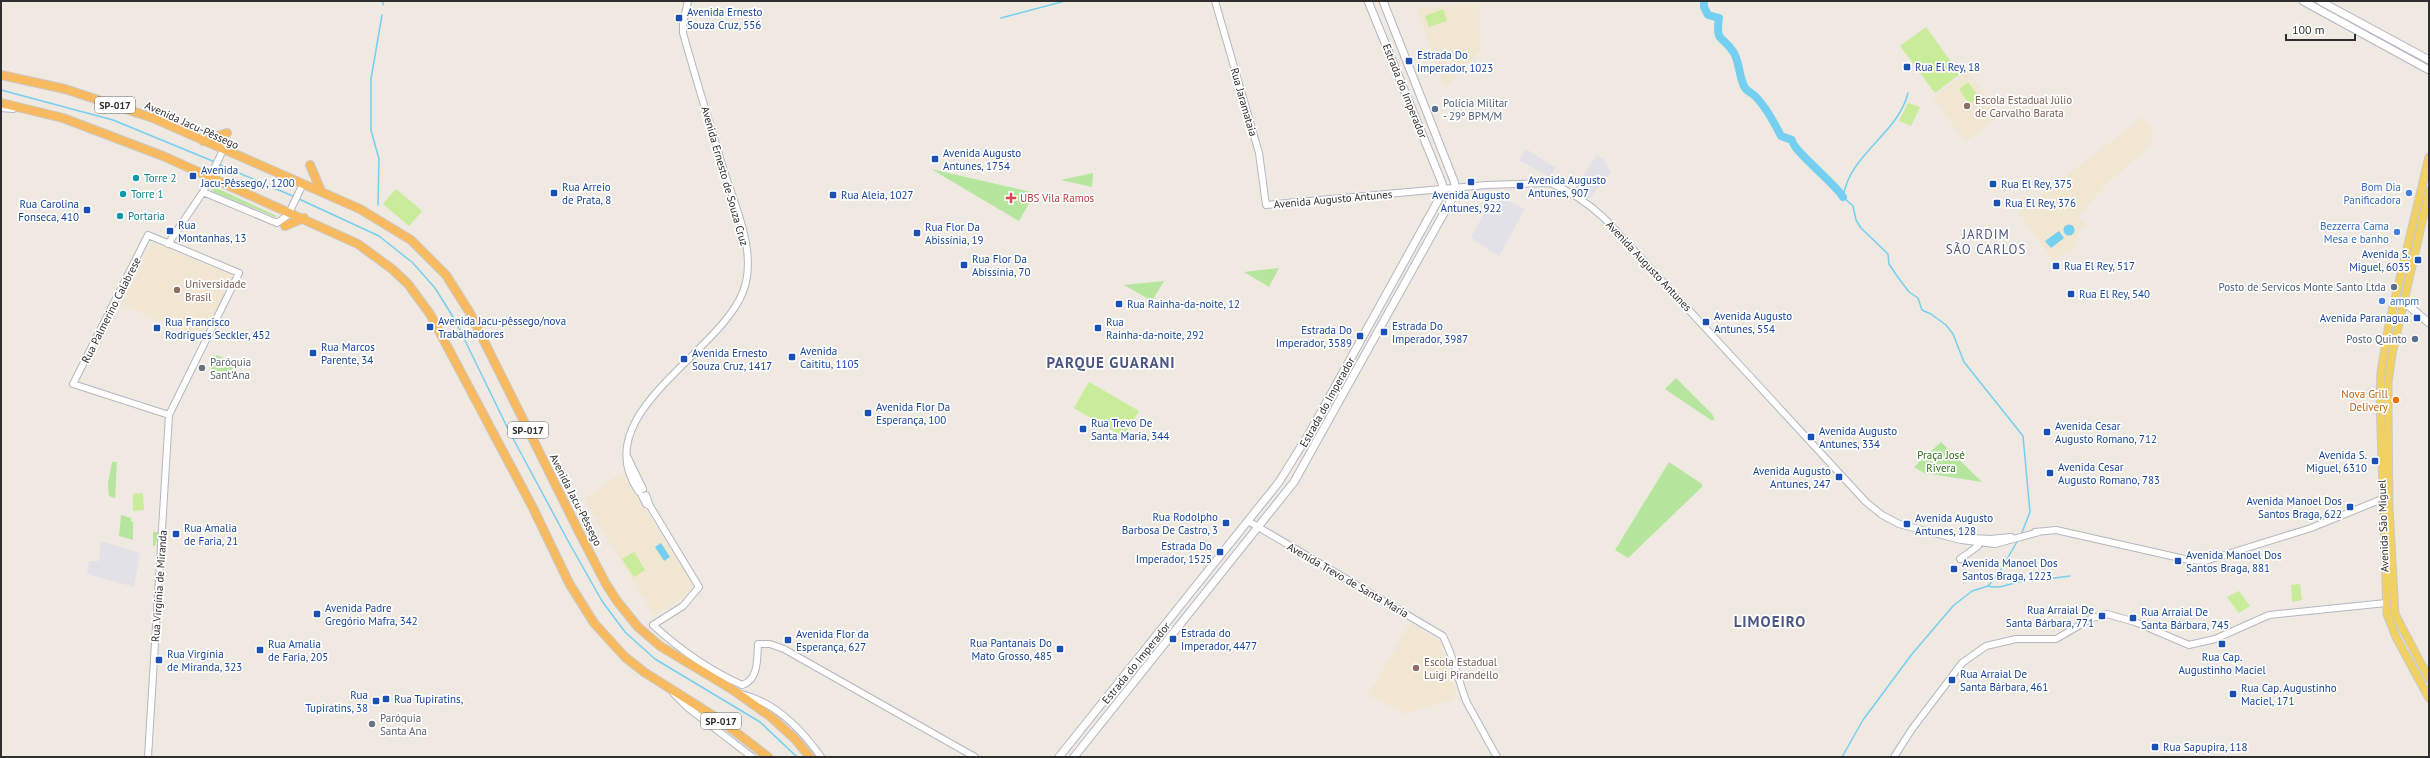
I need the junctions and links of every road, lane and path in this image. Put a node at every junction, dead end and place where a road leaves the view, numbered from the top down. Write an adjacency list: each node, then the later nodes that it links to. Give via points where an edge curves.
1 (688, 1): 44 (street, Avenida Ernesto de Souza Cruz, via 683,33 742,230 747,257 746,280 738,304 728,319 638,414 628,440 627,466 629,475 699,587 683,606 653,625)
2 (1215, 1): 25 (street, Rua Jaramataia, via 1259,153)
3 (1368, 1): 12 (main road, Estrada do Imperador)
4 (1383, 1): 11 (main road, Estrada do Imperador)
5 (2303, 1): 8 (main road)
6 (2320, 1): 7 (main road)
7 (2429, 60)
8 (2429, 70)
9 (1, 75): 14 (highway, Avenida Jacu-Pêssego / SP-017, via 109,102 153,118)
10 (2, 105): 18 (highway, SP-017, via 35,111 116,136)
11 (1430, 120): 12 (main road); 20 (main road, Estrada do Imperador)
12 (1421, 131): 21 (main road, Estrada do Imperador)
13 (227, 133): 14 (highway)
14 (202, 141): 15 (highway, Avenida Jacu-Pêssego / SP-017)
15 (223, 152): 18 (street); 19 (highway, Avenida Jacu-Pêssego / SP-017)
16 (2429, 158): 24 (main road, Avenida São Miguel)
17 (310, 165): 22 (highway)
18 (212, 175): 23 (street); 26 (highway, SP-017)
19 (302, 186): 22 (highway, Avenida Jacu-Pêssego / SP-017); 26 (street)
20 (1456, 188): 21 (street, Avenida Augusto Antunes); 37 (main road, Estrada do Imperador, via 1451,202 1306,463); 39 (street, Avenida Augusto Antunes, via 1550,183 1583,201 1638,252 1873,508 1900,524)
21 (1443, 189): 25 (street, Avenida Augusto Antunes); 36 (main road, Estrada do Imperador, via 1430,218 1296,457)
22 (321, 191): 45 (highway, Avenida Jacu-Pêssego / SP-017, via 397,230 426,253 446,275 470,313 606,584 638,627 660,646)
23 (203, 192): 26 (street, via 277,223); 29 (street)
24 (2427, 195): 30 (main road, Avenida São Miguel); 31 (main road, Avenida São Miguel)
25 (1266, 205)
26 (291, 210): 27 (highway, SP-017)
27 (304, 218): 28 (highway); 49 (highway, SP-017, via 358,244 376,256 408,284 419,298 493,433 580,603 594,624 625,657)
28 (285, 226)
29 (168, 244): 33 (street, via 239,272); 33 (street, Rua Palmerino Calabrese, via 148,235 73,384)
30 (2398, 288): 31 (main road); 35 (main road, Avenida São Miguel, via 2381,372)
31 (2404, 302): 32 (main road); 34 (main road, Avenida São Miguel, via 2388,383)
32 (2429, 322)
33 (169, 415): 52 (street, Rua Virgínia de Miranda)
34 (2389, 496): 35 (street, Avenida Augusto Antunes); 48 (main road, Avenida São Miguel, via 2395,614)
35 (2382, 499): 40 (street, Avenida Augusto Antunes, via 2311,528 2205,561 2189,560 2056,530); 43 (main road, Avenida São Miguel)
36 (1248, 521): 37 (street, Avenida Trevo de Santa Maria); 38 (main road); 58 (main road, Estrada do Imperador)
37 (1259, 528): 38 (main road, Estrada do Imperador); 60 (street, Avenida Trevo de Santa Maria, via 1437,632 1446,640 1466,701)
38 (1252, 536): 59 (main road, Estrada do Imperador)
39 (1953, 537): 40 (street, Avenida Augusto Antunes); 41 (street, Avenida Augusto Antunes)
40 (2012, 538): 41 (street, Avenida Augusto Antunes, via 1995,544)
41 (1976, 543): 42 (street, via 1978,546 1975,550)
42 (1960, 560)
43 (2386, 603): 51 (main road, Avenida São Miguel, via 2388,622); 61 (street, via 2269,615 2215,639 2189,644 2135,622 2107,614 2092,618 2056,639 2016,639 1986,646 1962,663)
44 (693, 658): 45 (highway); 46 (street)
45 (687, 663): 47 (highway, Avenida Jacu-Pêssego / SP-017)
46 (703, 664): 47 (highway); 57 (street, via 742,685 749,681 756,671 758,644 770,644 836,676)
47 (701, 672): 50 (highway, Avenida Jacu-Pêssego / SP-017)
48 (2429, 678)
49 (671, 691): 53 (street, via 687,707); 54 (highway, SP-017, via 720,720)
50 (738, 694): 55 (highway, Avenida Jacu-Pêssego / SP-017, via 776,721); 56 (street, via 753,697 788,719)
51 (2429, 698)
52 (148, 757)
53 (752, 757)
54 (768, 757)
55 (810, 757)
56 (821, 757)
57 (975, 757)
58 (1059, 757)
59 (1074, 757)
60 (1497, 757)
61 (1894, 757)

